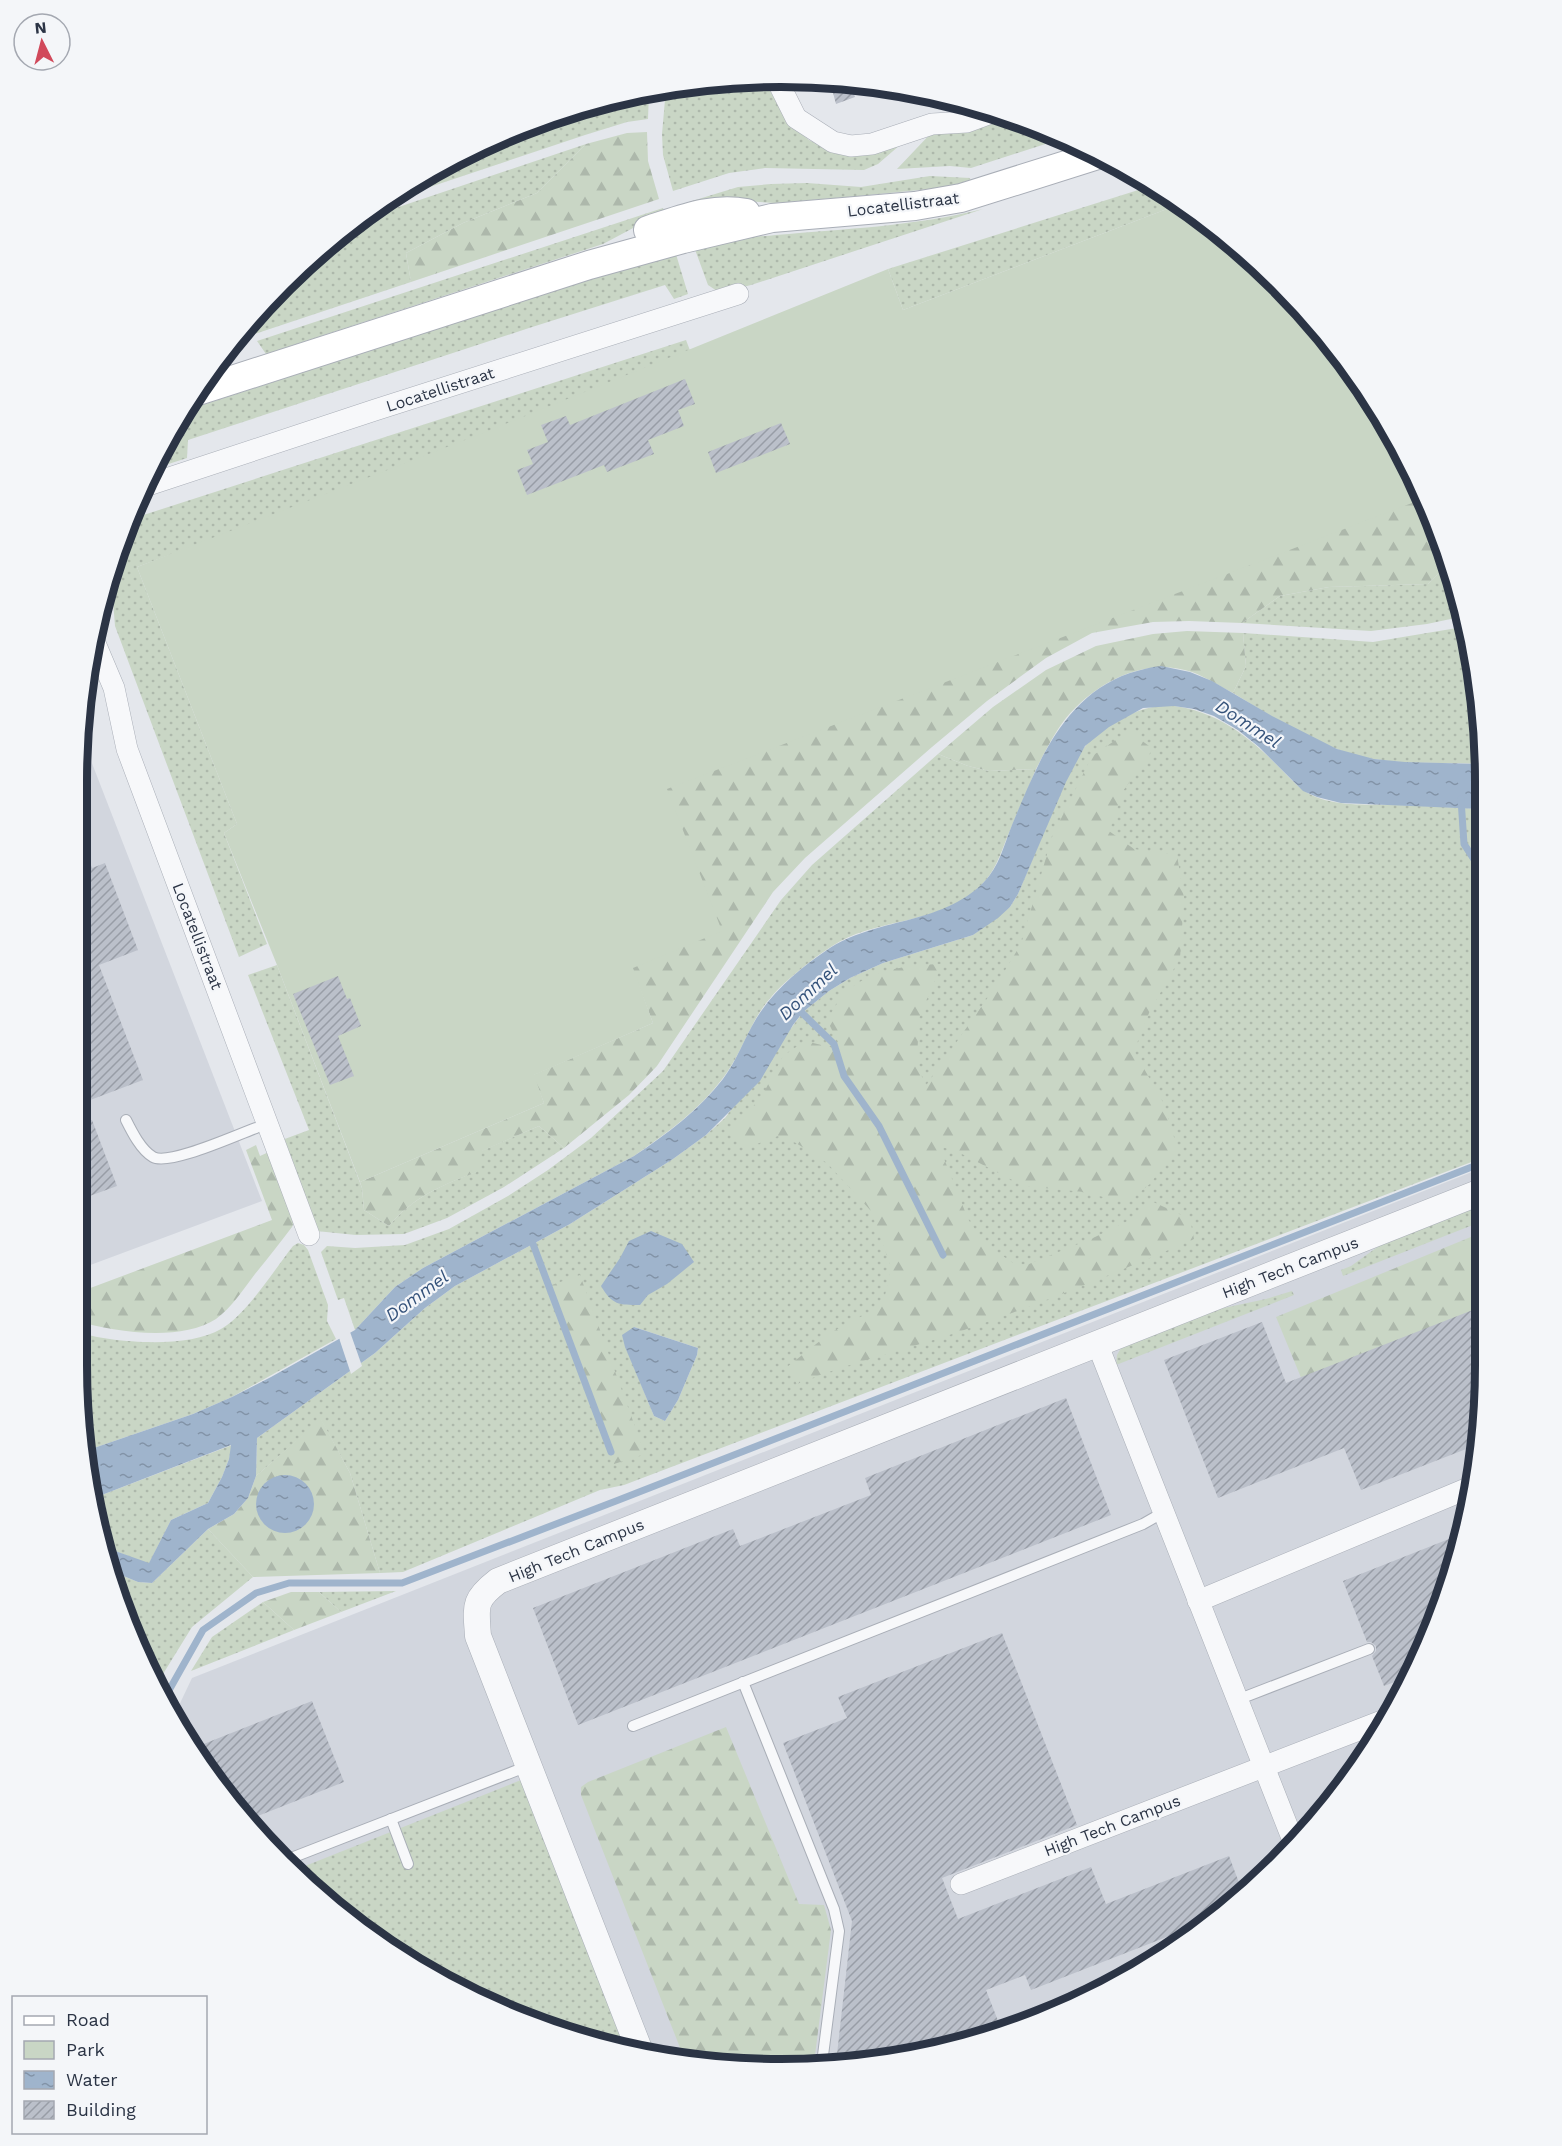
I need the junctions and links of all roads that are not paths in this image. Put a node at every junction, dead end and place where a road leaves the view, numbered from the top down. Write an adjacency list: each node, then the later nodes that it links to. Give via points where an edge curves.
1 (781, 87): 2 (street, via 796,118 833,142 851,146 872,144 932,124 967,122)
2 (981, 117)
3 (1087, 158): 5 (main road, Locatellistraat, via 962,198 915,206 772,218 683,239)
4 (738, 294): 6 (street, Locatellistraat)
5 (210, 387)
6 (155, 483)
7 (99, 652): 11 (street, Locatellistraat, via 114,688 127,749)
8 (126, 1120): 9 (lane, via 151,1156 161,1161)
9 (256, 1128)
10 (1475, 1194): 12 (street, High Tech Campus)
11 (309, 1235)
12 (1097, 1343): 14 (street); 21 (street, High Tech Campus, via 498,1581 483,1593 476,1609 478,1636)
13 (1464, 1491): 15 (street)
14 (1164, 1512): 15 (street); 17 (lane, via 1143,1524)
15 (1198, 1601): 18 (street)
16 (1369, 1648): 18 (lane)
17 (743, 1682): 20 (lane); 29 (lane, via 834,1909 839,1931)
18 (1238, 1700): 22 (street)
19 (1375, 1724): 22 (street, High Tech Campus)
20 (633, 1726)
21 (528, 1766): 23 (lane); 28 (street, High Tech Campus)
22 (1264, 1767): 24 (street); 27 (street, High Tech Campus)
23 (391, 1819): 25 (lane); 26 (lane)
24 (1291, 1836)
25 (292, 1858)
26 (408, 1864)
27 (961, 1884)
28 (637, 2044)
29 (823, 2058)

